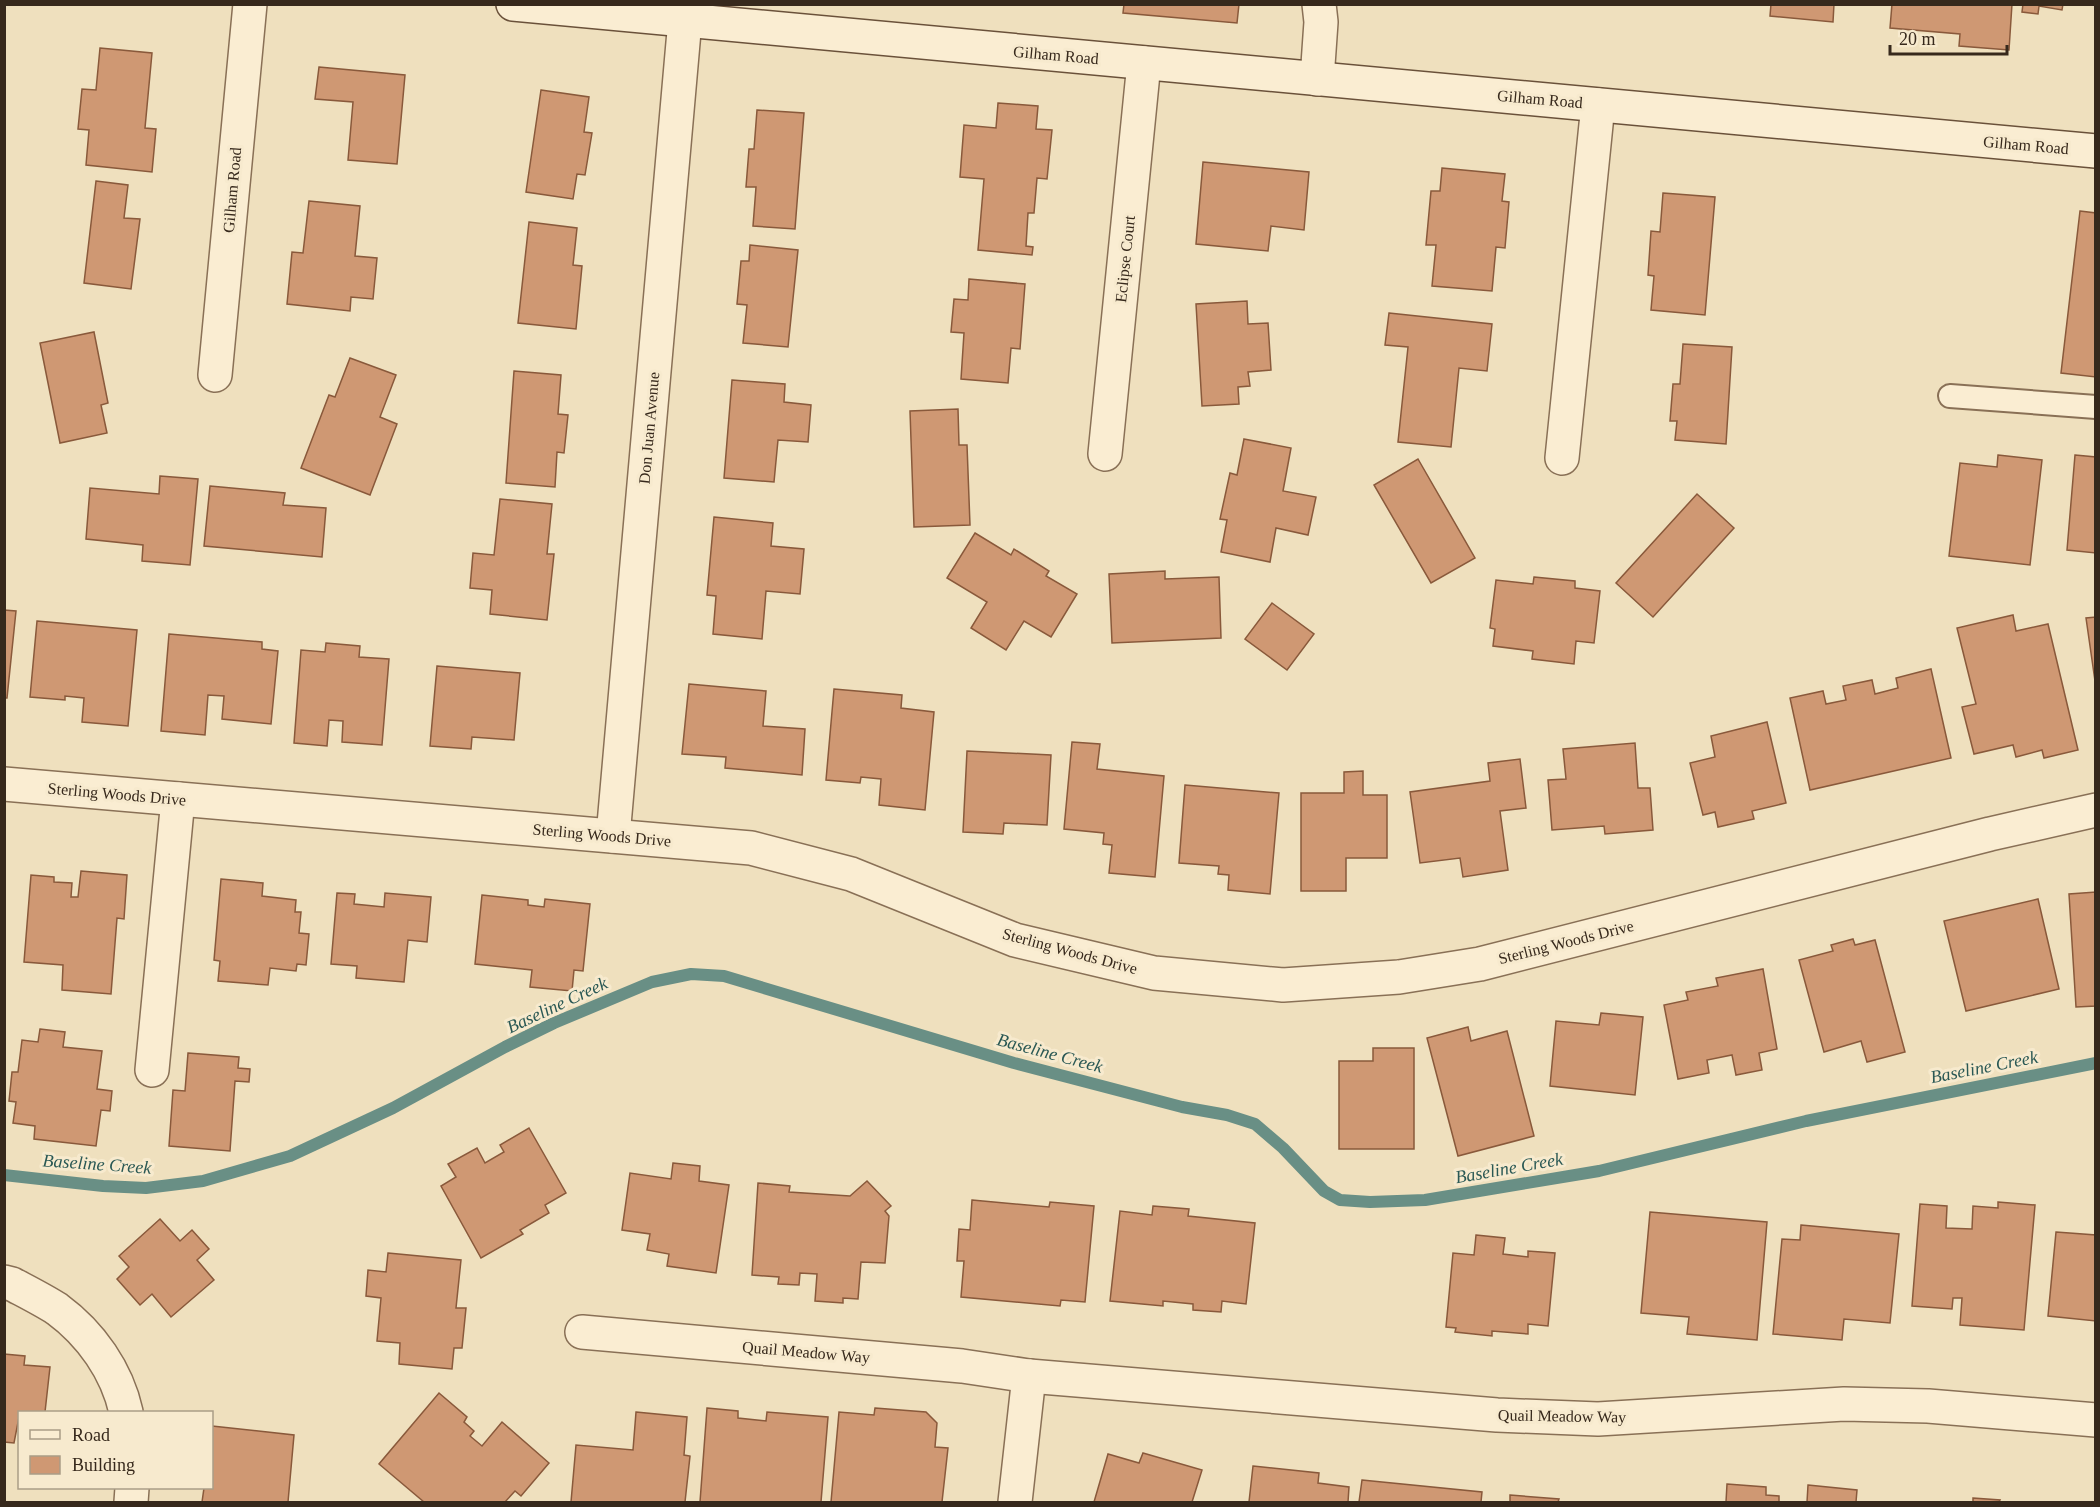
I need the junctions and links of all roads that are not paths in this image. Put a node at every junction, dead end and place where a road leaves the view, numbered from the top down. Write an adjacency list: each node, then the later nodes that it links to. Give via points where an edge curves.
1 (250, 4): 9 (street, Gilham Road)
2 (513, 4): 4 (street, Gilham Road)
3 (1318, 4): 6 (street, via 1321,22)
4 (686, 20): 5 (street, Gilham Road); 17 (street, Don Juan Avenue)
5 (1144, 63): 6 (street, Gilham Road); 12 (street, Eclipse Court)
6 (1317, 79): 7 (street, Gilham Road)
7 (1598, 105): 8 (street, Gilham Road); 13 (street, Gilham Road)
8 (2096, 151)
9 (215, 375)
10 (1950, 396): 11 (lane)
11 (2096, 407)
12 (1105, 454)
13 (1562, 458)
14 (4, 784): 15 (street, Sterling Woods Drive)
15 (178, 799): 17 (street, Sterling Woods Drive); 18 (street)
16 (2096, 810): 17 (street, Sterling Woods Drive, via 1480,964 1398,977 1283,985 1154,973 1015,940 850,873 751,848)
17 (613, 836)
18 (152, 1070)
19 (4, 1282): 22 (street, via 57,1310 95,1344 121,1391)
20 (582, 1332): 21 (street, Quail Meadow Way, via 963,1366)
21 (1029, 1376): 23 (street, Quail Meadow Way, via 1497,1415 1598,1419 1844,1404 1928,1406); 24 (street)
22 (126, 1411)
23 (2096, 1420)
24 (1015, 1503)

